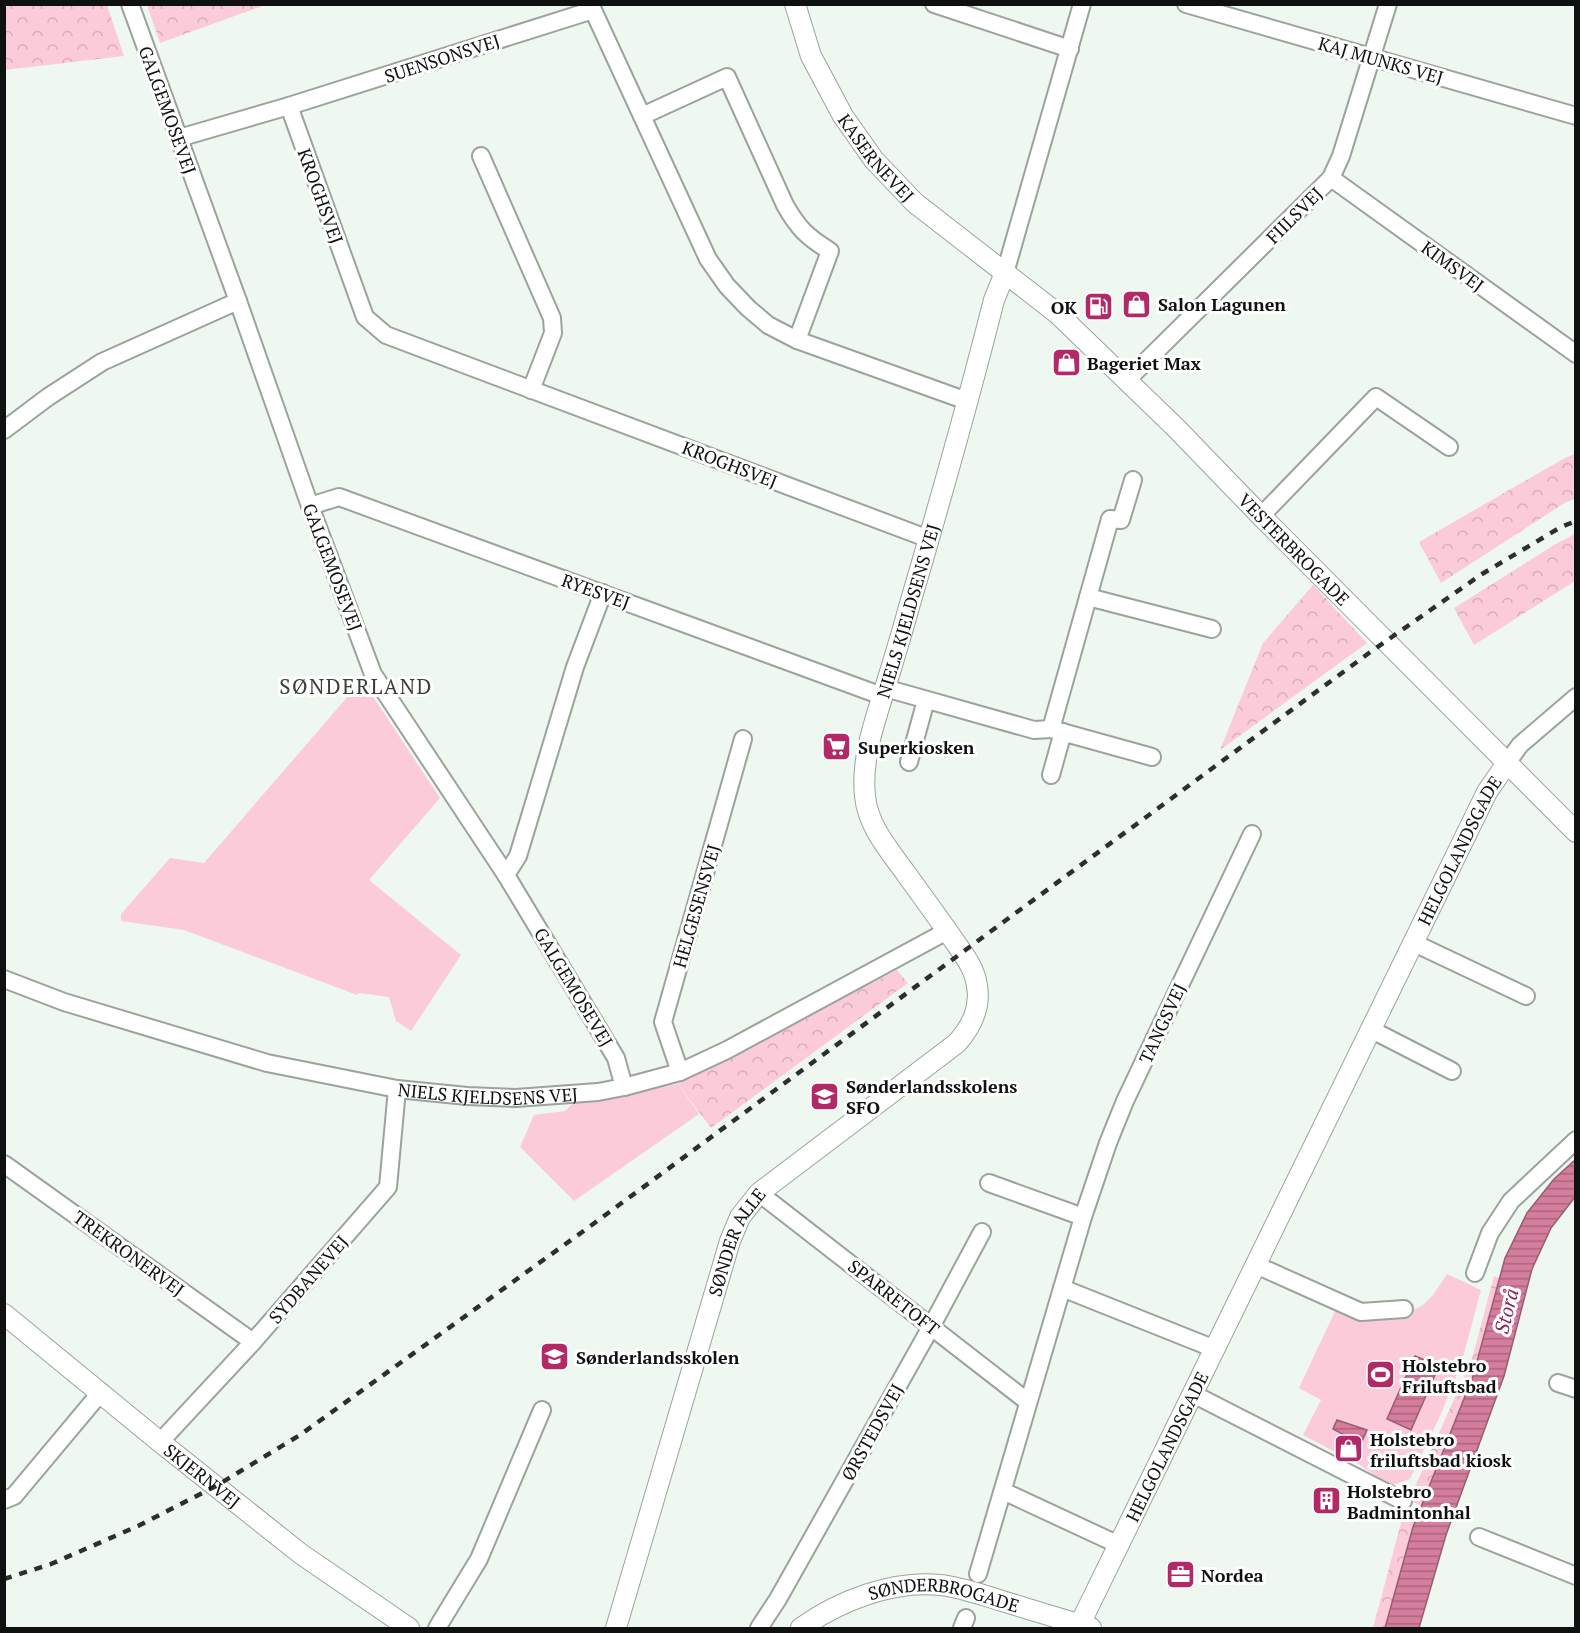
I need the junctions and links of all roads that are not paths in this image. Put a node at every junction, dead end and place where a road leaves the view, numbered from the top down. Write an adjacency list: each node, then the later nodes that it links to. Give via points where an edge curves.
1 (130, 4): 12 (street, GALGEMOSEVEJ)
2 (795, 4): 15 (street, KASERNEVEJ, via 811,56 843,116 874,160 915,203)
3 (934, 4): 7 (street)
4 (1082, 4): 7 (street)
5 (1186, 4): 8 (street, KAJ MUNKS VEJ)
6 (1388, 4): 8 (street, FIILSVEJ)
7 (1070, 50): 15 (street)
8 (1371, 57): 11 (street, KAJ MUNKS VEJ); 14 (street, FIILSVEJ)
9 (289, 106): 10 (street, SUENSONSVEJ, via 593,10); 12 (street, SUENSONSVEJ); 20 (street, KROGHSVEJ, via 365,317 386,335)
10 (642, 116): 17 (street, SUENSONSVEJ, via 708,259 748,308 768,325); 17 (street, via 727,77 784,205 811,240 830,251)
11 (1575, 116)
12 (179, 138): 16 (street, GALGEMOSEVEJ)
13 (481, 156): 20 (street, via 552,318 553,333)
14 (1331, 178): 18 (street, KIMSVEJ); 19 (street, FIILSVEJ)
15 (1005, 273): 19 (street, VESTERBROGADE, via 1058,314); 21 (street, NIELS KJELDSENS VEJ, via 994,300)
16 (238, 301): 22 (street, via 102,362); 25 (street, GALGEMOSEVEJ)
17 (797, 340): 21 (street, SUENSONSVEJ)
18 (1575, 354)
19 (1127, 380): 26 (street, VESTERBROGADE)
20 (531, 390): 27 (street, KROGHSVEJ)
21 (968, 401): 27 (street, NIELS KJELDSENS VEJ)
22 (4, 430)
23 (1449, 447): 26 (street, via 1376,397)
24 (1133, 480): 29 (street, via 1121,520 1110,519)
25 (310, 506): 28 (street, RYESVEJ, via 339,497); 42 (street, GALGEMOSEVEJ, via 373,674)
26 (1261, 516): 38 (street, VESTERBROGADE)
27 (929, 539): 31 (street, NIELS KJELDSENS VEJ)
28 (603, 593): 31 (street, RYESVEJ); 42 (street, via 575,667 518,856)
29 (1088, 597): 30 (street); 34 (street)
30 (1212, 629)
31 (884, 692): 33 (street, RYESVEJ); 43 (street, NIELS KJELDSENS VEJ, via 868,746 865,797 870,817 879,836)
32 (1575, 696): 38 (street, via 1520,745)
33 (926, 700): 34 (street, RYESVEJ, via 1034,730); 37 (street)
34 (1057, 730): 36 (street, RYESVEJ); 39 (street)
35 (743, 739): 50 (street, HELGESENSVEJ, via 663,1022)
36 (1152, 757)
37 (909, 762)
38 (1507, 763): 40 (street, VESTERBROGADE); 44 (street, HELGOLANDSGADE, via 1487,792)
39 (1051, 775)
40 (1575, 832)
41 (1252, 834): 57 (street, TANGSVEJ, via 1125,1101)
42 (506, 875): 51 (street, GALGEMOSEVEJ, via 616,1058)
43 (947, 931): 45 (street, NIELS KJELDSENS VEJ); 50 (street, NIELS KJELDSENS VEJ)
44 (1414, 943): 47 (street, HELGOLANDSGADE); 48 (street, HELGOLANDSGADE)
45 (962, 952): 56 (street, SØNDER ALLE, via 978,987 978,1002 967,1032)
46 (4, 979): 52 (street, NIELS KJELDSENS VEJ, via 64,1002 267,1063)
47 (1526, 996)
48 (1372, 1030): 49 (street); 59 (street, HELGOLANDSGADE)
49 (1452, 1071)
50 (680, 1072): 51 (street, NIELS KJELDSENS VEJ)
51 (624, 1087): 52 (street, NIELS KJELDSENS VEJ, via 516,1098)
52 (398, 1089): 65 (street, SYDBANEVEJ, via 388,1187)
53 (1575, 1140): 60 (street, via 1511,1201 1490,1233)
54 (4, 1164): 65 (street, TREKRONERVEJ)
55 (989, 1183): 57 (street)
56 (759, 1193): 64 (street, SPARRETOFT); 84 (street, SØNDER ALLE, via 740,1217 730,1241)
57 (1083, 1217): 61 (street, TANGSVEJ)
58 (982, 1232): 64 (street, ØRSTEDSVEJ)
59 (1256, 1265): 62 (street, via 1361,1312); 66 (street, HELGOLANDSGADE)
60 (1474, 1273)
61 (1062, 1288): 66 (street); 71 (street, TANGSVEJ)
62 (1404, 1309)
63 (4, 1314): 69 (street, SKJERNVEJ)
64 (932, 1327): 71 (street, SPARRETOFT); 85 (street, ØRSTEDSVEJ)
65 (253, 1342): 73 (street, SYDBANEVEJ)
66 (1215, 1349): 70 (street, HELGOLANDSGADE)
67 (1558, 1383): 68 (street)
68 (1575, 1389)
69 (101, 1392): 73 (street, SKJERNVEJ); 75 (street)
70 (1193, 1394): 76 (street); 78 (street, HELGOLANDSGADE)
71 (1028, 1402): 74 (street, TANGSVEJ)
72 (542, 1410): 83 (street, via 479,1559)
73 (160, 1442): 82 (street, SKJERNVEJ, via 301,1554)
74 (1002, 1491): 78 (street); 79 (street, TANGSVEJ)
75 (8, 1495)
76 (1403, 1501)
77 (1479, 1537): 80 (street)
78 (1119, 1545): 81 (street, HELGOLANDSGADE)
79 (978, 1574)
80 (1575, 1576)
81 (1083, 1627): 86 (street, SØNDERBROGADE, via 955,1587 914,1585 869,1594 830,1610)
82 (409, 1629)
83 (437, 1629)
84 (616, 1629)
85 (759, 1629)
86 (801, 1629)

